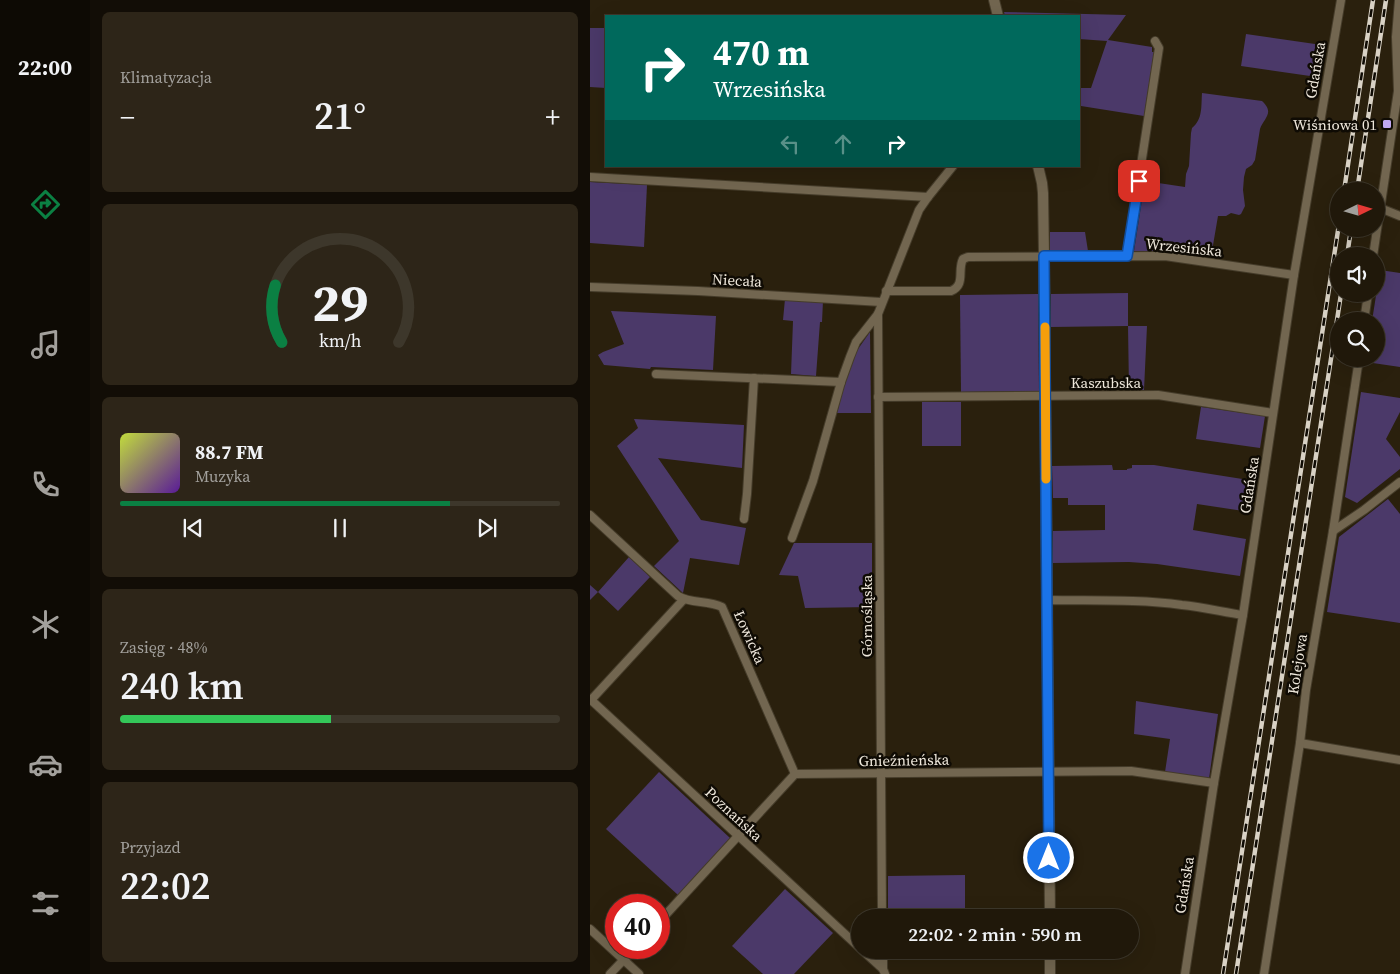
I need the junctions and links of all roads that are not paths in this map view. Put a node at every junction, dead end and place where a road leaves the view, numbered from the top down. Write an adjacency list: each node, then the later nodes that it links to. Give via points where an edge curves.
1 (994, 0): 4 (street)
2 (1341, 0): 15 (street, Gdańska)
3 (1399, 0): 9 (street, via 1396,37 1398,92)
4 (998, 15)
5 (1155, 41): 14 (street, via 1159,48)
6 (952, 167): 10 (street)
7 (1038, 167): 13 (street, via 1043,193)
8 (590, 177): 10 (street)
9 (1384, 182)
10 (928, 197): 17 (street)
11 (1385, 210): 12 (street)
12 (1400, 216)
13 (1044, 256): 14 (street, Wrzesińska); 17 (street, Wrzesińska, via 965,258 961,262 960,284 955,290); 24 (street)
14 (1127, 256): 15 (street, Wrzesińska, via 1165,256)
15 (1294, 275): 26 (street, Gdańska)
16 (590, 287): 18 (street, Niecała)
17 (886, 291): 18 (street)
18 (882, 302): 19 (street)
19 (878, 314): 23 (street, via 856,342); 25 (street, Górnośląska)
20 (1358, 367): 30 (street, Kolejowa)
21 (656, 374): 22 (street)
22 (754, 378): 23 (street); 29 (street)
23 (841, 382): 31 (street, via 813,481)
24 (1045, 396): 25 (street, Kaszubska); 26 (street, Kaszubska, via 1158,395); 33 (street)
25 (878, 397): 40 (street, Górnośląska)
26 (1274, 413): 34 (street, Gdańska)
27 (1400, 482): 30 (street)
28 (590, 515): 32 (street, Łowicka)
29 (744, 519)
30 (1333, 531): 36 (street, Kolejowa)
31 (792, 538)
32 (684, 599): 35 (street); 39 (street, Łowicka, via 722,607)
33 (1047, 600): 34 (street, via 1183,605); 38 (street)
34 (1243, 616): 41 (street, Gdańska)
35 (591, 700): 42 (street, Poznańska)
36 (1300, 743): 37 (street); 57 (street, Kolejowa)
37 (1400, 760)
38 (1048, 772): 40 (street, Gnieźnieńska); 41 (street, Gnieźnieńska, via 1131,771); 44 (street)
39 (795, 774): 40 (street, Gnieźnieńska); 42 (street)
40 (881, 774): 43 (street, Górnośląska)
41 (1214, 783): 56 (street, Gdańska)
42 (738, 837): 45 (street); 47 (street, Poznańska)
43 (882, 909)
44 (1050, 909)
45 (670, 910)
46 (590, 929): 51 (street)
47 (851, 940)
48 (871, 959): 52 (street, Poznańska)
49 (883, 959): 52 (street)
50 (1050, 959): 55 (street)
51 (624, 960): 53 (street); 54 (street)
52 (884, 972)
53 (610, 974)
54 (639, 974)
55 (1050, 974)
56 (1185, 974)
57 (1264, 974)

